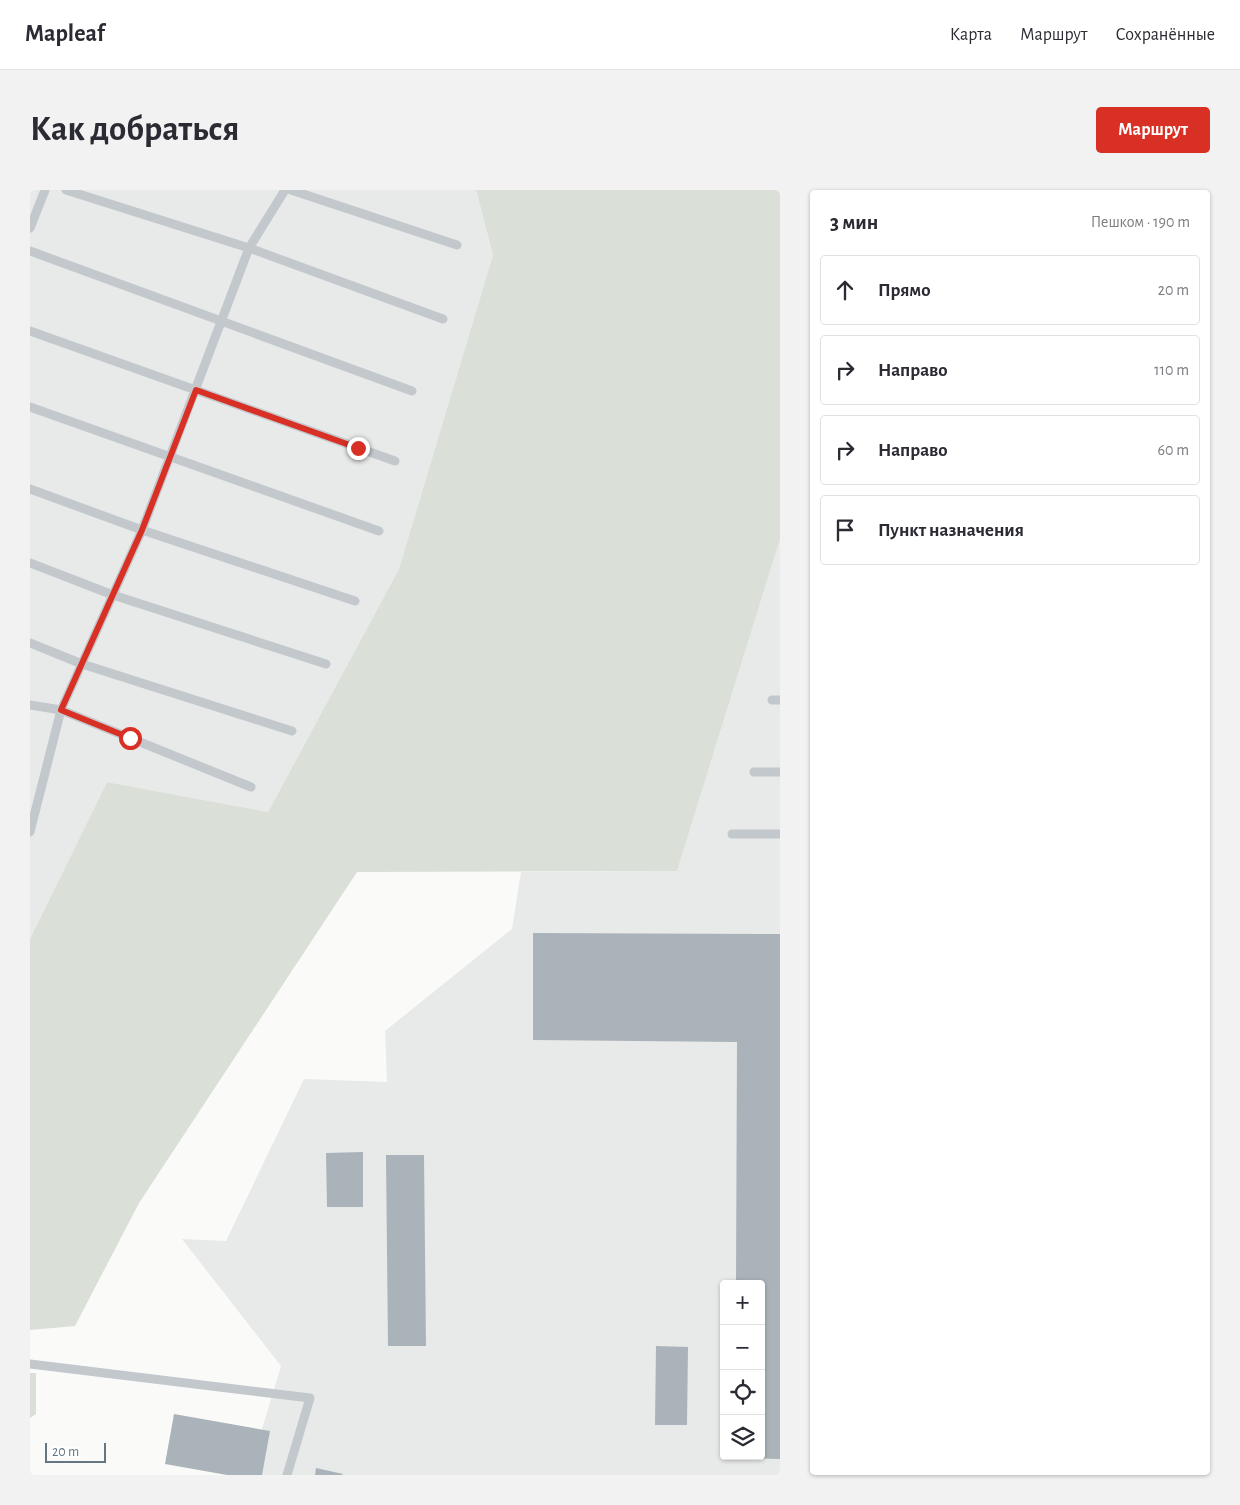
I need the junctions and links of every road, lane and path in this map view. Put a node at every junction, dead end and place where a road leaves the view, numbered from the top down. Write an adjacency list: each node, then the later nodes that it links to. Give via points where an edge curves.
1 (45, 190): 5 (lane)
2 (66, 190): 7 (lane)
3 (286, 190): 7 (lane)
4 (291, 190): 6 (lane)
5 (30, 228)
6 (457, 245)
7 (249, 248): 9 (lane); 10 (lane)
8 (30, 251): 10 (lane)
9 (443, 319)
10 (221, 321): 12 (lane); 13 (lane)
11 (30, 331): 12 (lane)
12 (196, 390): 15 (lane); 16 (lane)
13 (412, 391)
14 (30, 407): 15 (lane)
15 (171, 456): 18 (lane); 19 (lane)
16 (395, 460)
17 (30, 489): 18 (lane)
18 (142, 530): 21 (lane); 22 (lane)
19 (379, 531)
20 (30, 563): 21 (lane)
21 (113, 595): 24 (lane); 25 (lane)
22 (355, 601)
23 (30, 643): 24 (lane)
24 (82, 664): 27 (lane); 28 (lane)
25 (326, 664)
26 (30, 705): 27 (lane)
27 (61, 710): 31 (lane); 32 (lane)
28 (292, 731)
29 (754, 772): 30 (lane)
30 (780, 772)
31 (251, 787)
32 (30, 832)
33 (732, 834): 34 (lane)
34 (780, 834)
35 (30, 1364): 36 (lane, via 310,1398)
36 (287, 1475)

